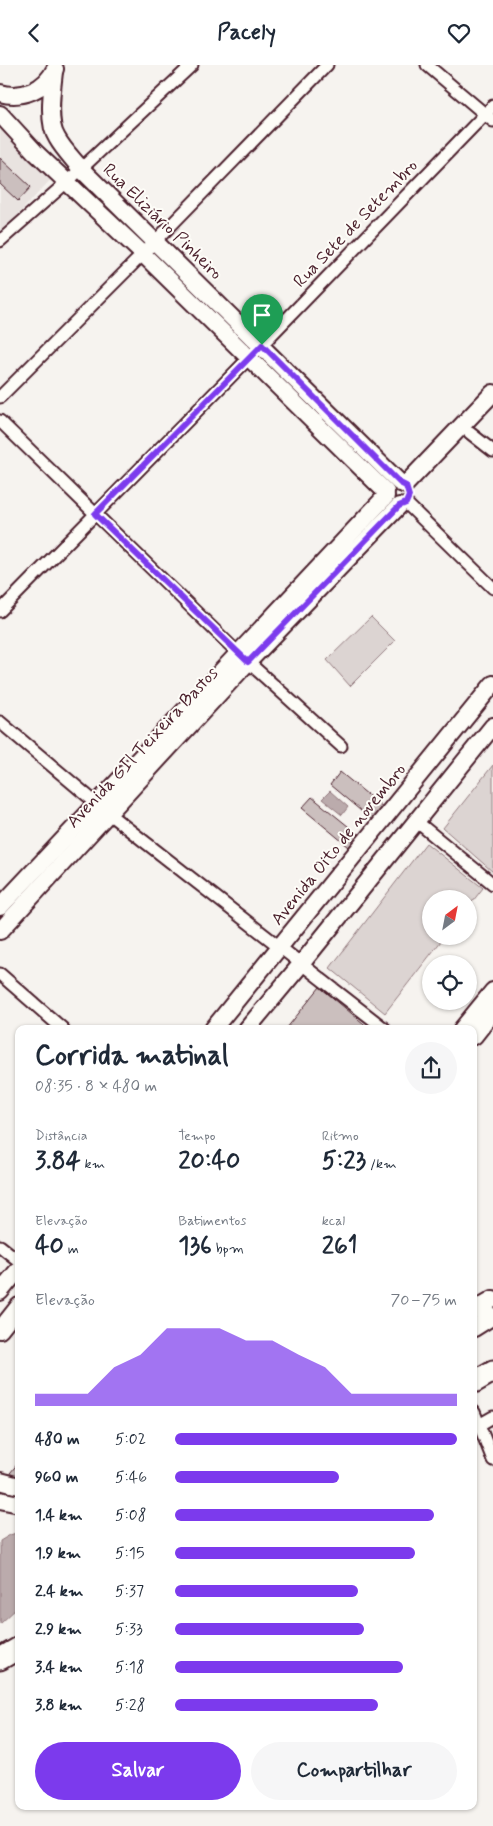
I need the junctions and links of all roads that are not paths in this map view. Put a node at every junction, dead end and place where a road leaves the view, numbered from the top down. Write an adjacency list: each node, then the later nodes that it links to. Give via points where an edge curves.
1 (192, 65): 8 (street)
2 (327, 65): 11 (street)
3 (427, 65): 7 (street)
4 (56, 69): 5 (street, via 35,91 22,95); 8 (street, Rua Eliziário Pinheiro, via 51,97 55,137)
5 (0, 93)
6 (0, 114): 9 (street, Rua Eliziário Pinheiro, via 35,152)
7 (491, 114): 13 (street, Rua Sete de Setembro)
8 (81, 169): 9 (street); 11 (street, Rua Eliziário Pinheiro)
9 (68, 181): 10 (street); 12 (street, Rua Eliziário Pinheiro)
10 (0, 241)
11 (155, 241): 12 (street); 13 (street, Rua Eliziário Pinheiro)
12 (143, 254): 14 (street, Rua Eliziário Pinheiro); 16 (street)
13 (262, 345): 14 (street, Rua Sete de Setembro); 21 (street, Rua Eliziário Pinheiro)
14 (250, 357): 21 (street, Rua Eliziário Pinheiro); 22 (street, Rua Sete de Setembro)
15 (493, 393): 21 (street)
16 (0, 397)
17 (493, 409): 19 (street)
18 (0, 421): 22 (street)
19 (470, 433): 20 (street); 21 (street)
20 (493, 451)
21 (399, 494): 23 (street, Rua Eliziário Pinheiro); 25 (street, Avenida GIl Teixeira Bastos)
22 (95, 514): 24 (street, Rua Sete de Setembro); 25 (street)
23 (493, 588)
24 (0, 611)
25 (243, 657): 29 (street); 30 (street, Avenida GIl Teixeira Bastos)
26 (493, 684): 32 (street, Avenida Oito de novembro)
27 (0, 722): 30 (street)
28 (493, 726): 31 (street)
29 (341, 746)
30 (103, 808): 35 (street, Avenida GIl Teixeira Bastos); 36 (street, Avenida GIl Teixeira Bastos); 37 (street)
31 (416, 821): 33 (street); 34 (street)
32 (380, 823): 33 (street); 37 (street, Avenida Oito de novembro)
33 (402, 839): 38 (street)
34 (493, 884)
35 (0, 907)
36 (0, 931)
37 (279, 948): 38 (street); 42 (street, Avenida Oito de novembro)
38 (302, 963): 43 (street); 44 (street)
39 (0, 975): 41 (street)
40 (491, 1001): 45 (street); 46 (street)
41 (57, 1025)
42 (216, 1025)
43 (250, 1025)
44 (380, 1025)
45 (466, 1025)
46 (477, 1030)
47 (0, 1246): 48 (street)
48 (15, 1258)
49 (15, 1274): 50 (street)
50 (0, 1292)
51 (493, 1299): 52 (street)
52 (477, 1308)
53 (15, 1311): 56 (street)
54 (493, 1316): 55 (street)
55 (477, 1325)
56 (0, 1330)
57 (493, 1371): 58 (highway)
58 (477, 1380)
59 (493, 1417): 61 (street)
60 (477, 1420): 61 (street)
61 (479, 1425): 62 (street)
62 (493, 1459)
63 (0, 1481): 64 (street)
64 (15, 1485)
65 (0, 1500): 66 (street)
66 (15, 1503)
67 (15, 1650): 68 (highway)
68 (0, 1659)

